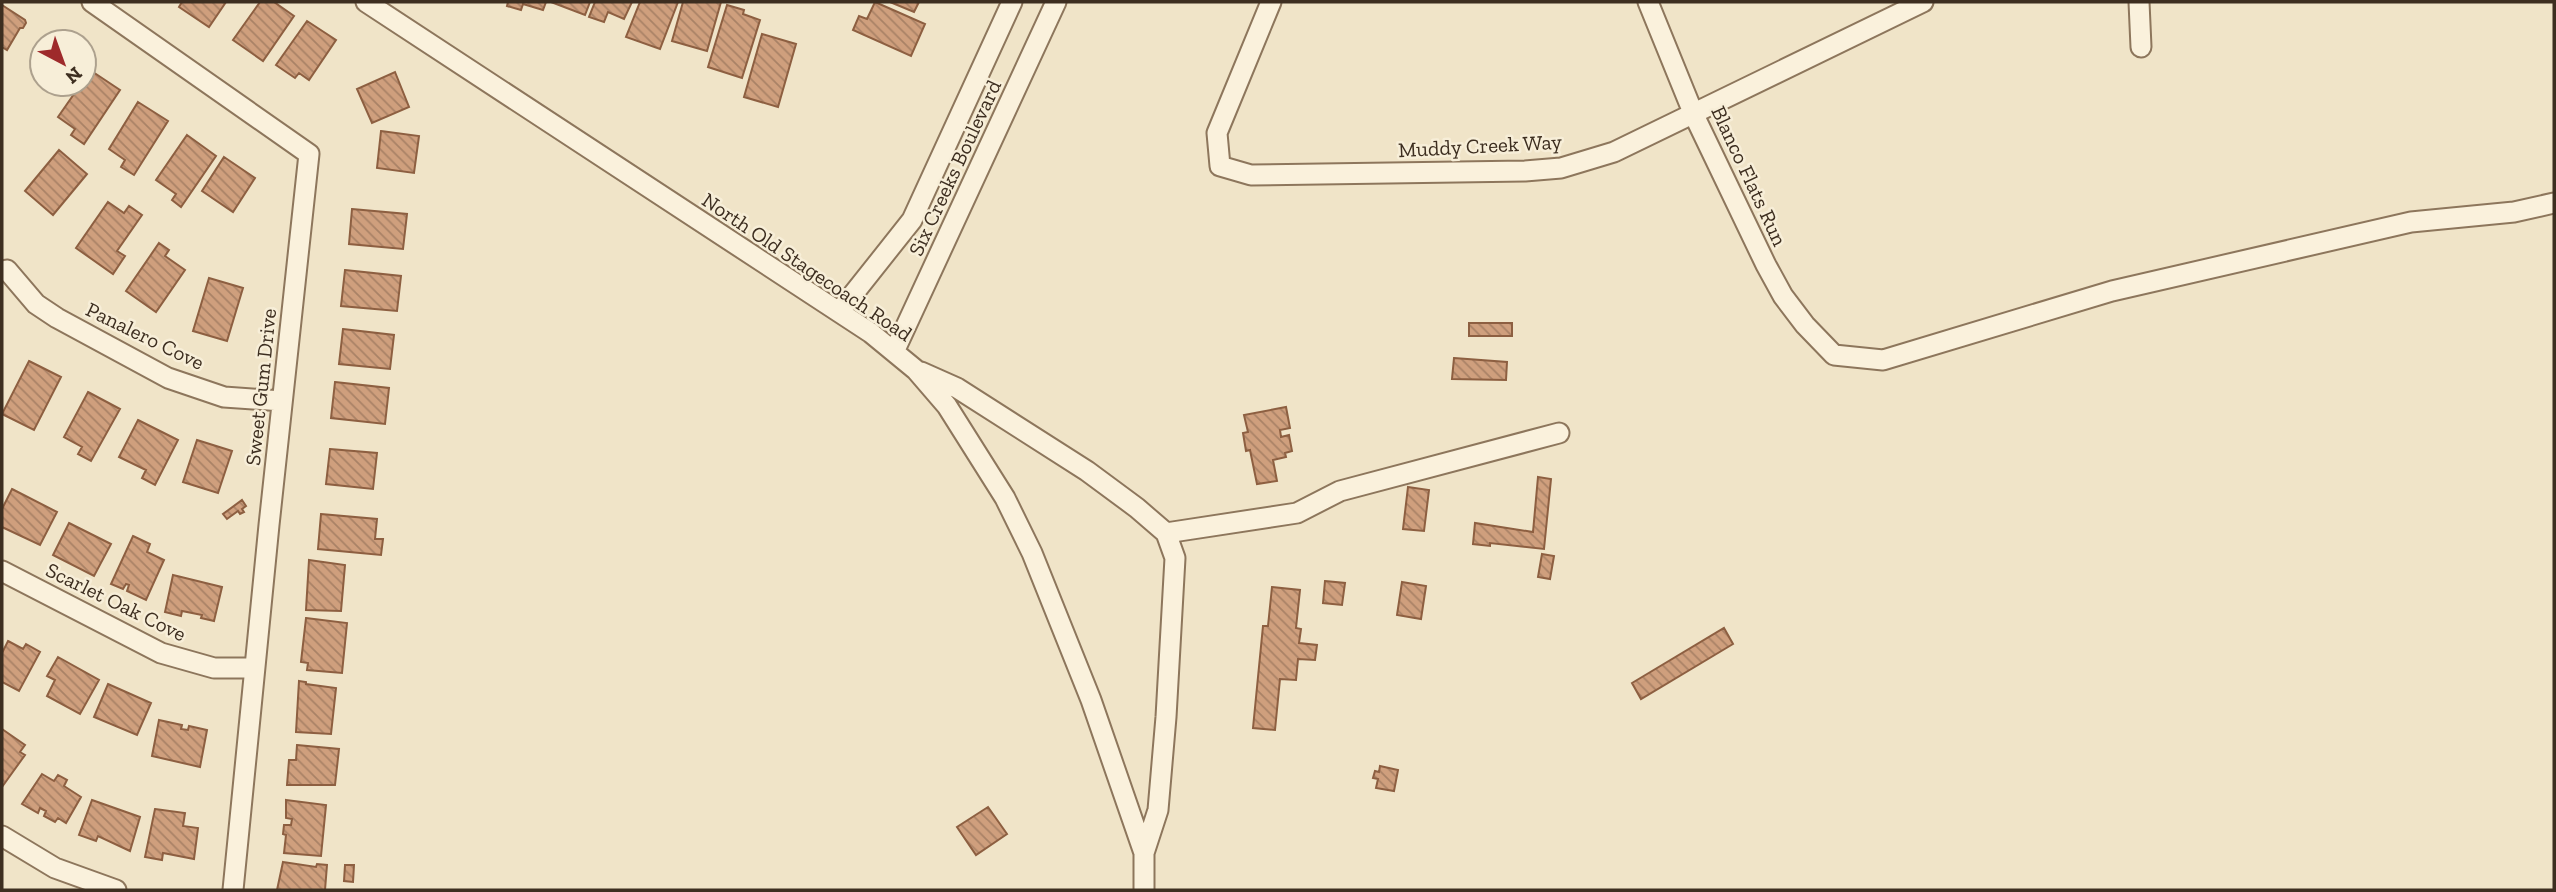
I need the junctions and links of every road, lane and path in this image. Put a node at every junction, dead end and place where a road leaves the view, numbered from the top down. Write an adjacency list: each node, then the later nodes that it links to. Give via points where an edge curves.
1 (92, 2): 9 (street, Sweet Gum Drive)
2 (366, 2): 14 (street, North Old Stagecoach Road)
3 (1012, 2): 14 (street, Six Creeks Boulevard, via 912,220)
4 (1056, 2): 15 (street, Six Creeks Boulevard)
5 (1271, 2): 11 (street, Muddy Creek Way, via 1217,133 1220,166 1251,175 1561,168 1614,152)
6 (1648, 2): 11 (street, Blanco Flats Run)
7 (1923, 2): 11 (street, Muddy Creek Way)
8 (2139, 2): 10 (street)
9 (113, 8): 17 (street, Sweet Gum Drive, via 309,154)
10 (2141, 47)
11 (1694, 115): 12 (street, Blanco Flats Run, via 1783,296 1834,355 1883,360 2112,291 2411,222 2514,212)
12 (2554, 203)
13 (6, 270): 17 (street, Panalero Cove, via 36,304 168,378 224,397)
14 (839, 313): 15 (street, North Old Stagecoach Road)
15 (894, 352): 16 (street, North Old Stagecoach Road)
16 (916, 370): 19 (street, via 957,388 1087,471); 23 (street, North Old Stagecoach Road, via 954,417 1005,498 1032,553 1075,654)
17 (282, 401): 21 (street, Sweet Gum Drive)
18 (1559, 433): 19 (street, via 1340,491 1297,513)
19 (1166, 533): 23 (street, via 1175,558 1166,717 1158,810)
20 (2, 571): 21 (street, Scarlet Oak Cove, via 161,653 214,668)
21 (254, 668): 25 (street, Sweet Gum Drive)
22 (2, 836): 24 (street, via 55,868)
23 (1144, 853): 26 (street, North Old Stagecoach Road)
24 (116, 890)
25 (233, 890)
26 (1144, 890)

